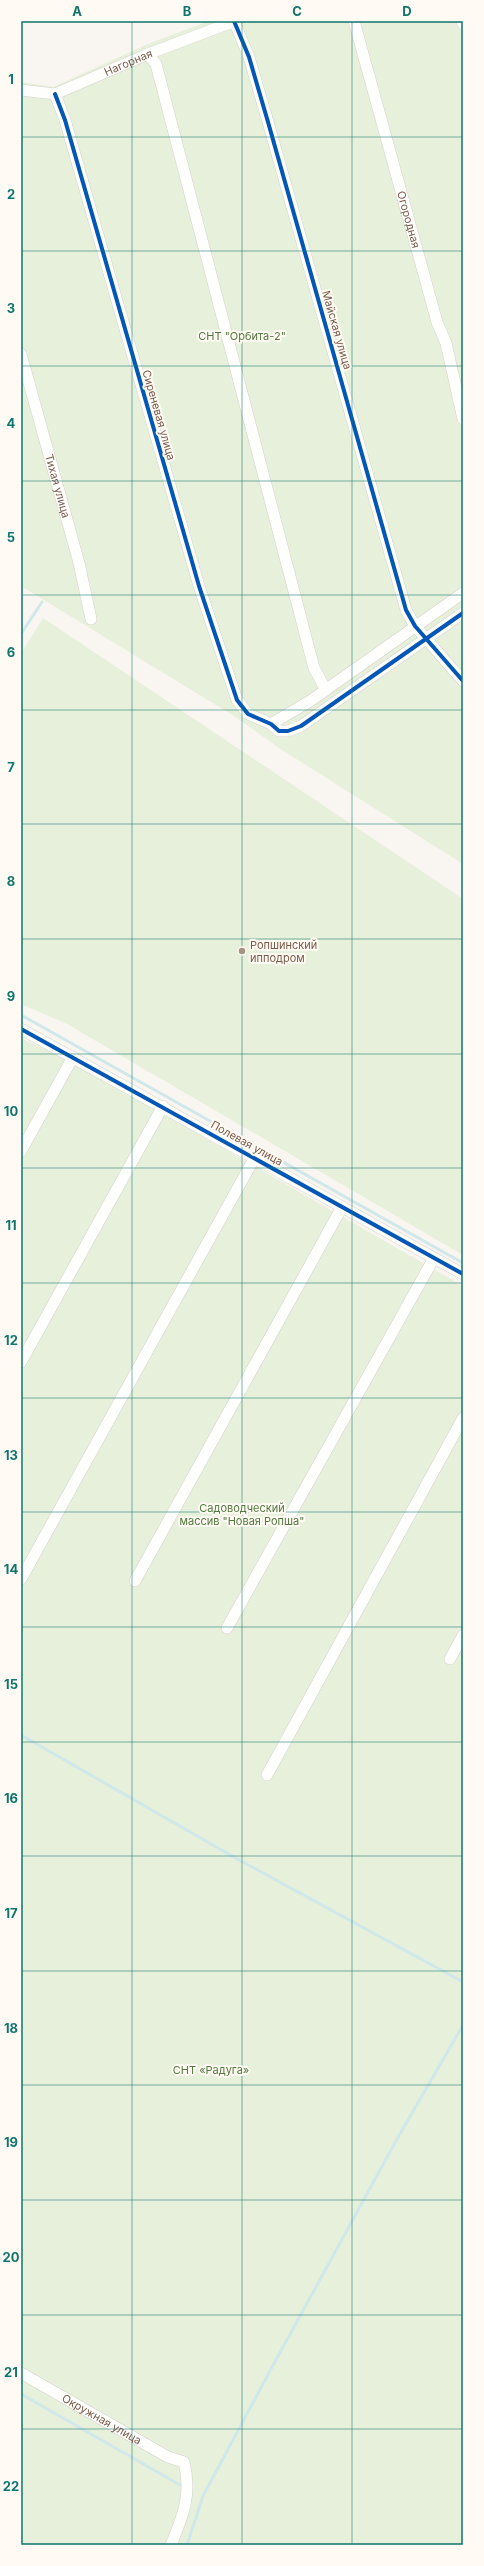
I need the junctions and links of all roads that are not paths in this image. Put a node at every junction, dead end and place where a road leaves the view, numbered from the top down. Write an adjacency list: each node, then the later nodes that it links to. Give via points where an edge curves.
1 (234, 21): 3 (street, Нагорная); 11 (street, Майская улица, via 250,57 406,610)
2 (354, 21): 7 (street, Огородная, via 437,322 446,343)
3 (148, 54): 5 (street, Нагорная); 14 (street, via 156,64 314,668)
4 (21, 90): 5 (street, Нагорная)
5 (55, 94): 15 (street, Сиреневая улица, via 65,120 199,586 237,700 248,714)
6 (21, 354): 10 (street, Тихая улица, via 79,563)
7 (463, 419)
8 (463, 593): 11 (street)
9 (463, 614): 12 (street)
10 (91, 619)
11 (415, 626): 12 (street, Майская улица); 14 (street)
12 (427, 640): 13 (street, Майская улица); 15 (street, Сиреневая улица, via 347,692 301,726 279,731)
13 (463, 682)
14 (326, 690): 15 (street)
15 (271, 724)
16 (21, 1029): 17 (street, Полевая улица)
17 (73, 1057): 18 (street, Полевая улица); 19 (street)
18 (163, 1106): 20 (street, Полевая улица); 24 (street)
19 (21, 1151)
20 (255, 1157): 21 (street, Полевая улица); 26 (street)
21 (342, 1206): 22 (street, Полевая улица); 27 (street)
22 (434, 1258): 23 (street, Полевая улица); 28 (street)
23 (463, 1274)
24 (21, 1362)
25 (463, 1418): 31 (street)
26 (21, 1579)
27 (135, 1581)
28 (227, 1628)
29 (463, 1635): 30 (street)
30 (450, 1659)
31 (267, 1775)
32 (21, 2373): 33 (street, Окружная улица, via 168,2457 184,2462 189,2480 186,2498)
33 (170, 2545)

